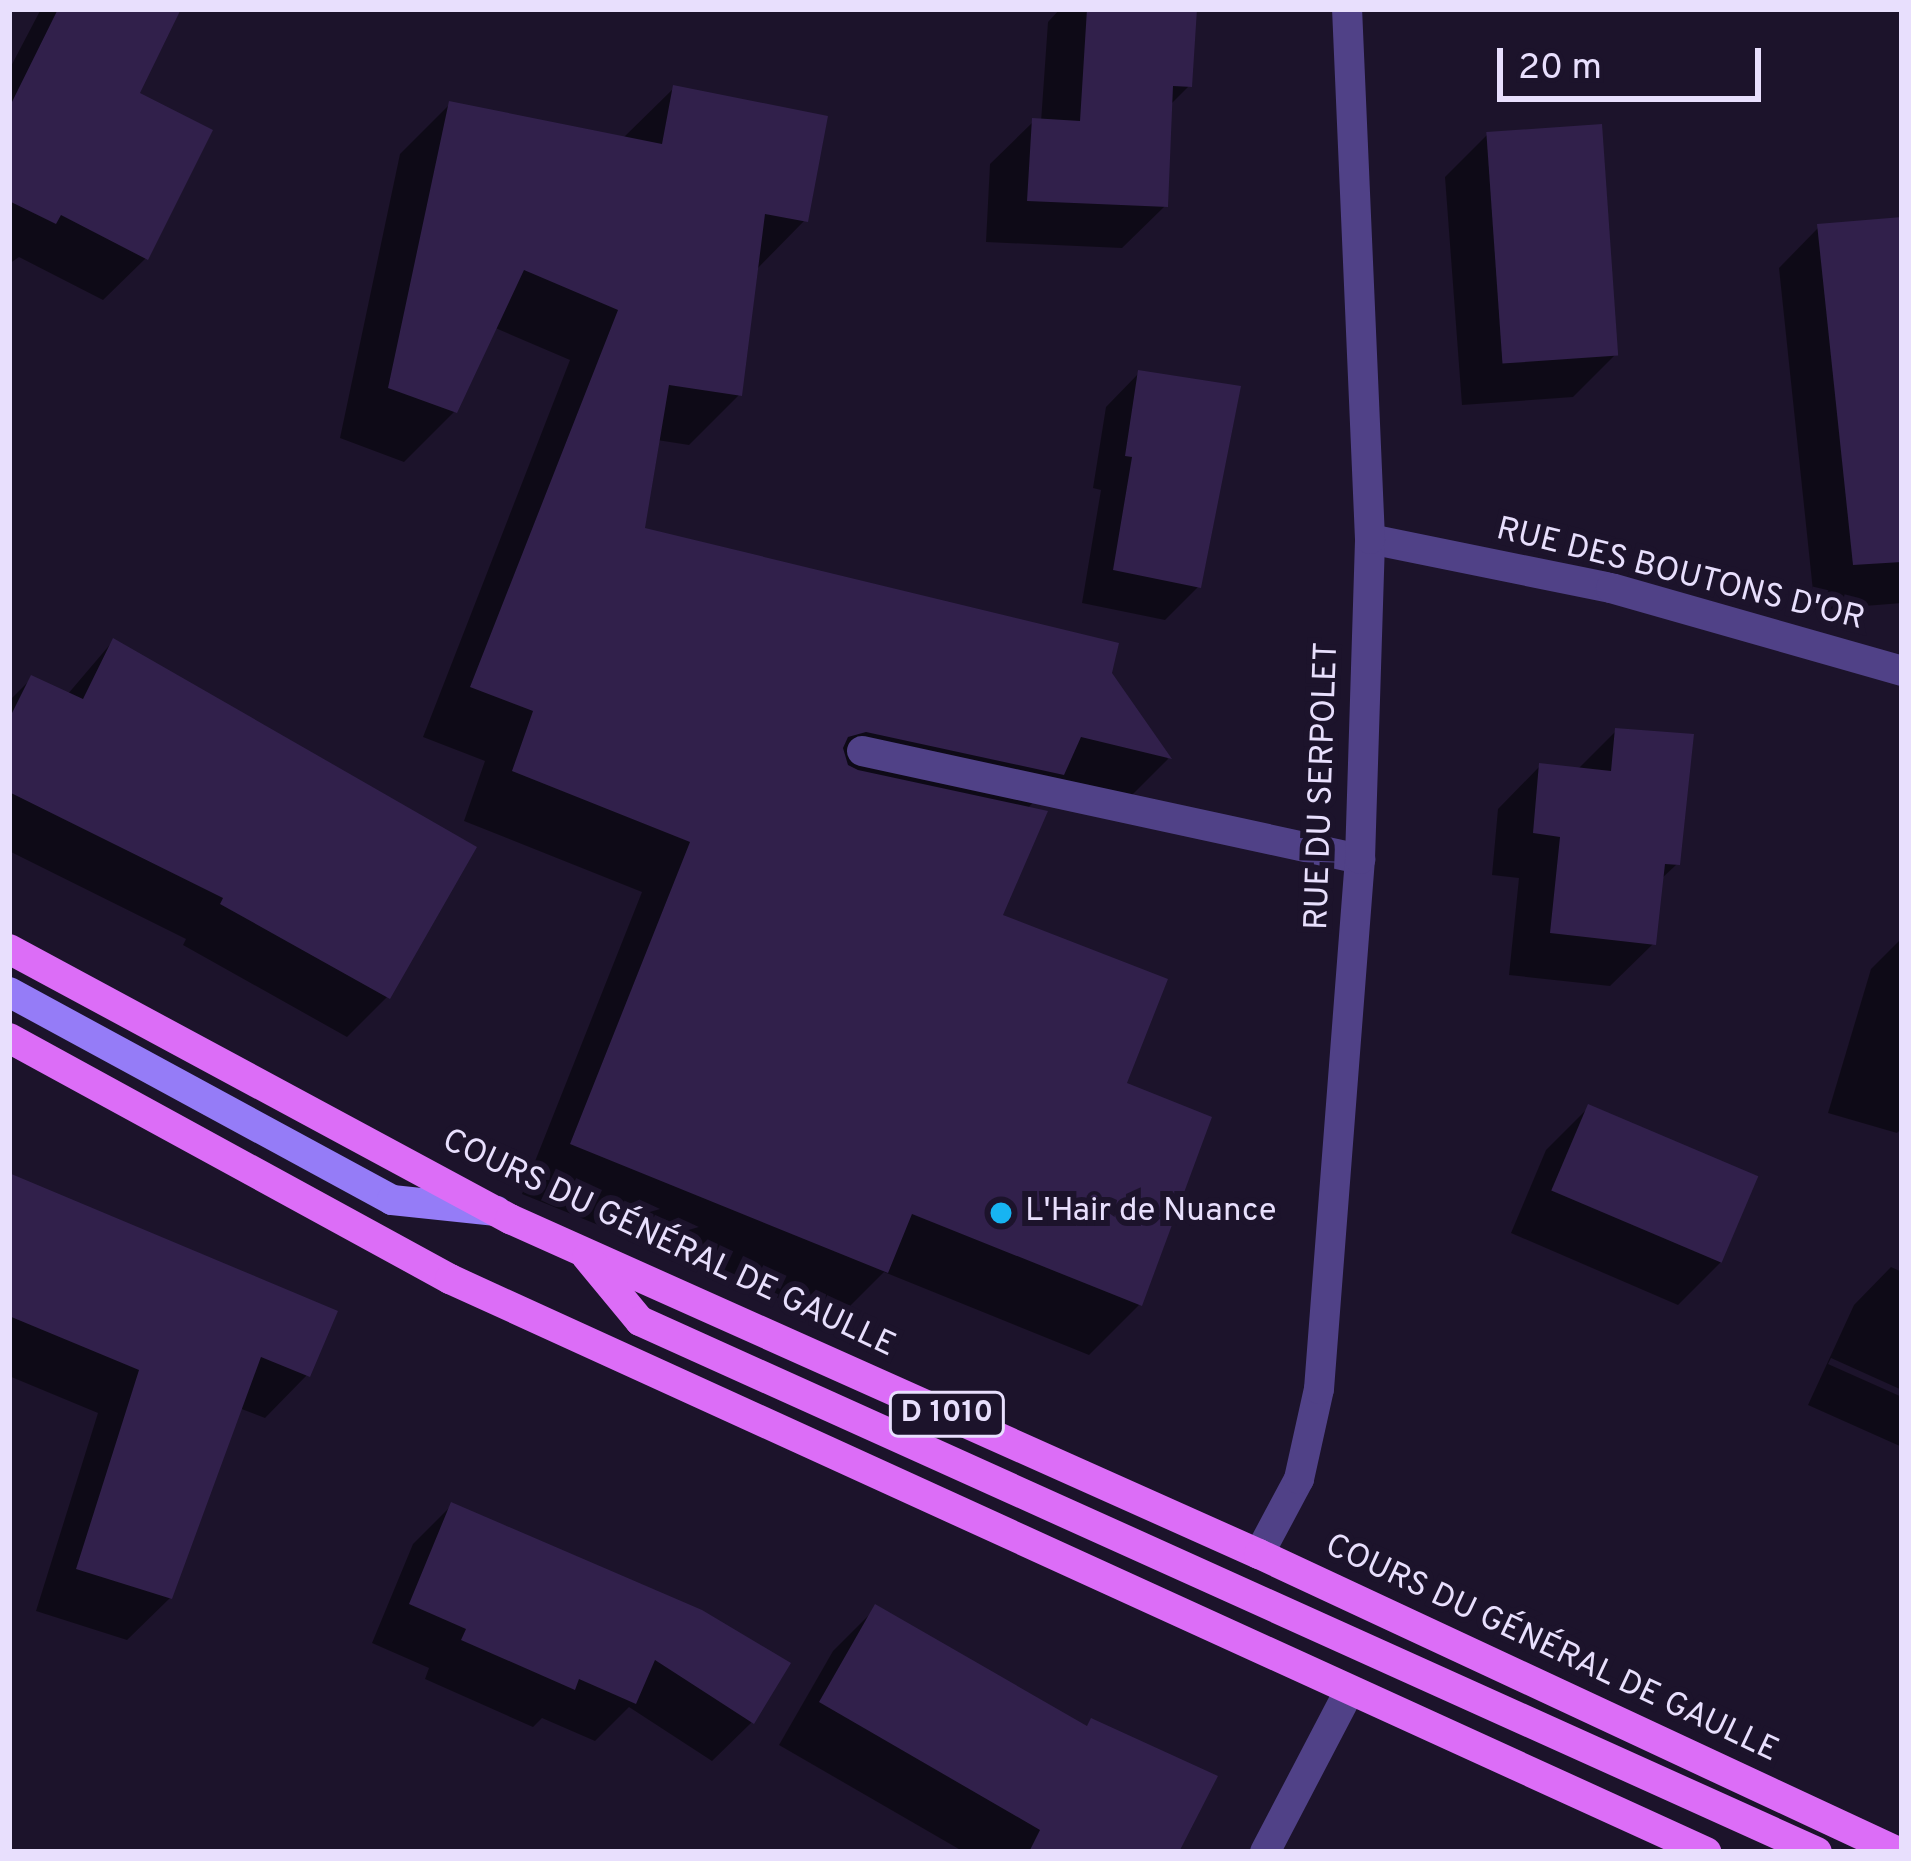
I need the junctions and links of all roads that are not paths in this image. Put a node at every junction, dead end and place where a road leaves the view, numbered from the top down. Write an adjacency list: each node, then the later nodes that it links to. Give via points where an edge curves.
1 (1347, 9): 2 (street, RUE DU SERPOLET)
2 (1370, 539): 3 (street, RUE DES BOUTONS D'OR, via 1611,589); 5 (street, RUE DU SERPOLET)
3 (1902, 671)
4 (862, 751): 5 (street)
5 (1360, 859): 11 (street, RUE DU SERPOLET, via 1319,1389 1299,1479)
6 (9, 949): 9 (main road, COURS DU GÉNÉRAL DE GAULLE / D 1010)
7 (9, 992): 9 (street, via 392,1200)
8 (9, 1038): 14 (main road, D 1010, via 450,1279)
9 (496, 1211): 10 (main road, COURS DU GÉNÉRAL DE GAULLE / D 1010)
10 (581, 1251): 11 (main road, COURS DU GÉNÉRAL DE GAULLE / D 1010); 12 (main road, via 640,1321)
11 (1259, 1554): 12 (main road); 13 (main road, COURS DU GÉNÉRAL DE GAULLE / D 1010)
12 (1243, 1592): 14 (main road); 15 (main road)
13 (1388, 1612): 15 (main road); 20 (main road, COURS DU GÉNÉRAL DE GAULLE / D 1010)
14 (1225, 1632): 16 (main road, D 1010)
15 (1369, 1652): 16 (main road); 19 (main road)
16 (1349, 1691): 17 (street); 18 (main road, D 1010)
17 (1264, 1852)
18 (1706, 1852)
19 (1816, 1852)
20 (1898, 1852)

